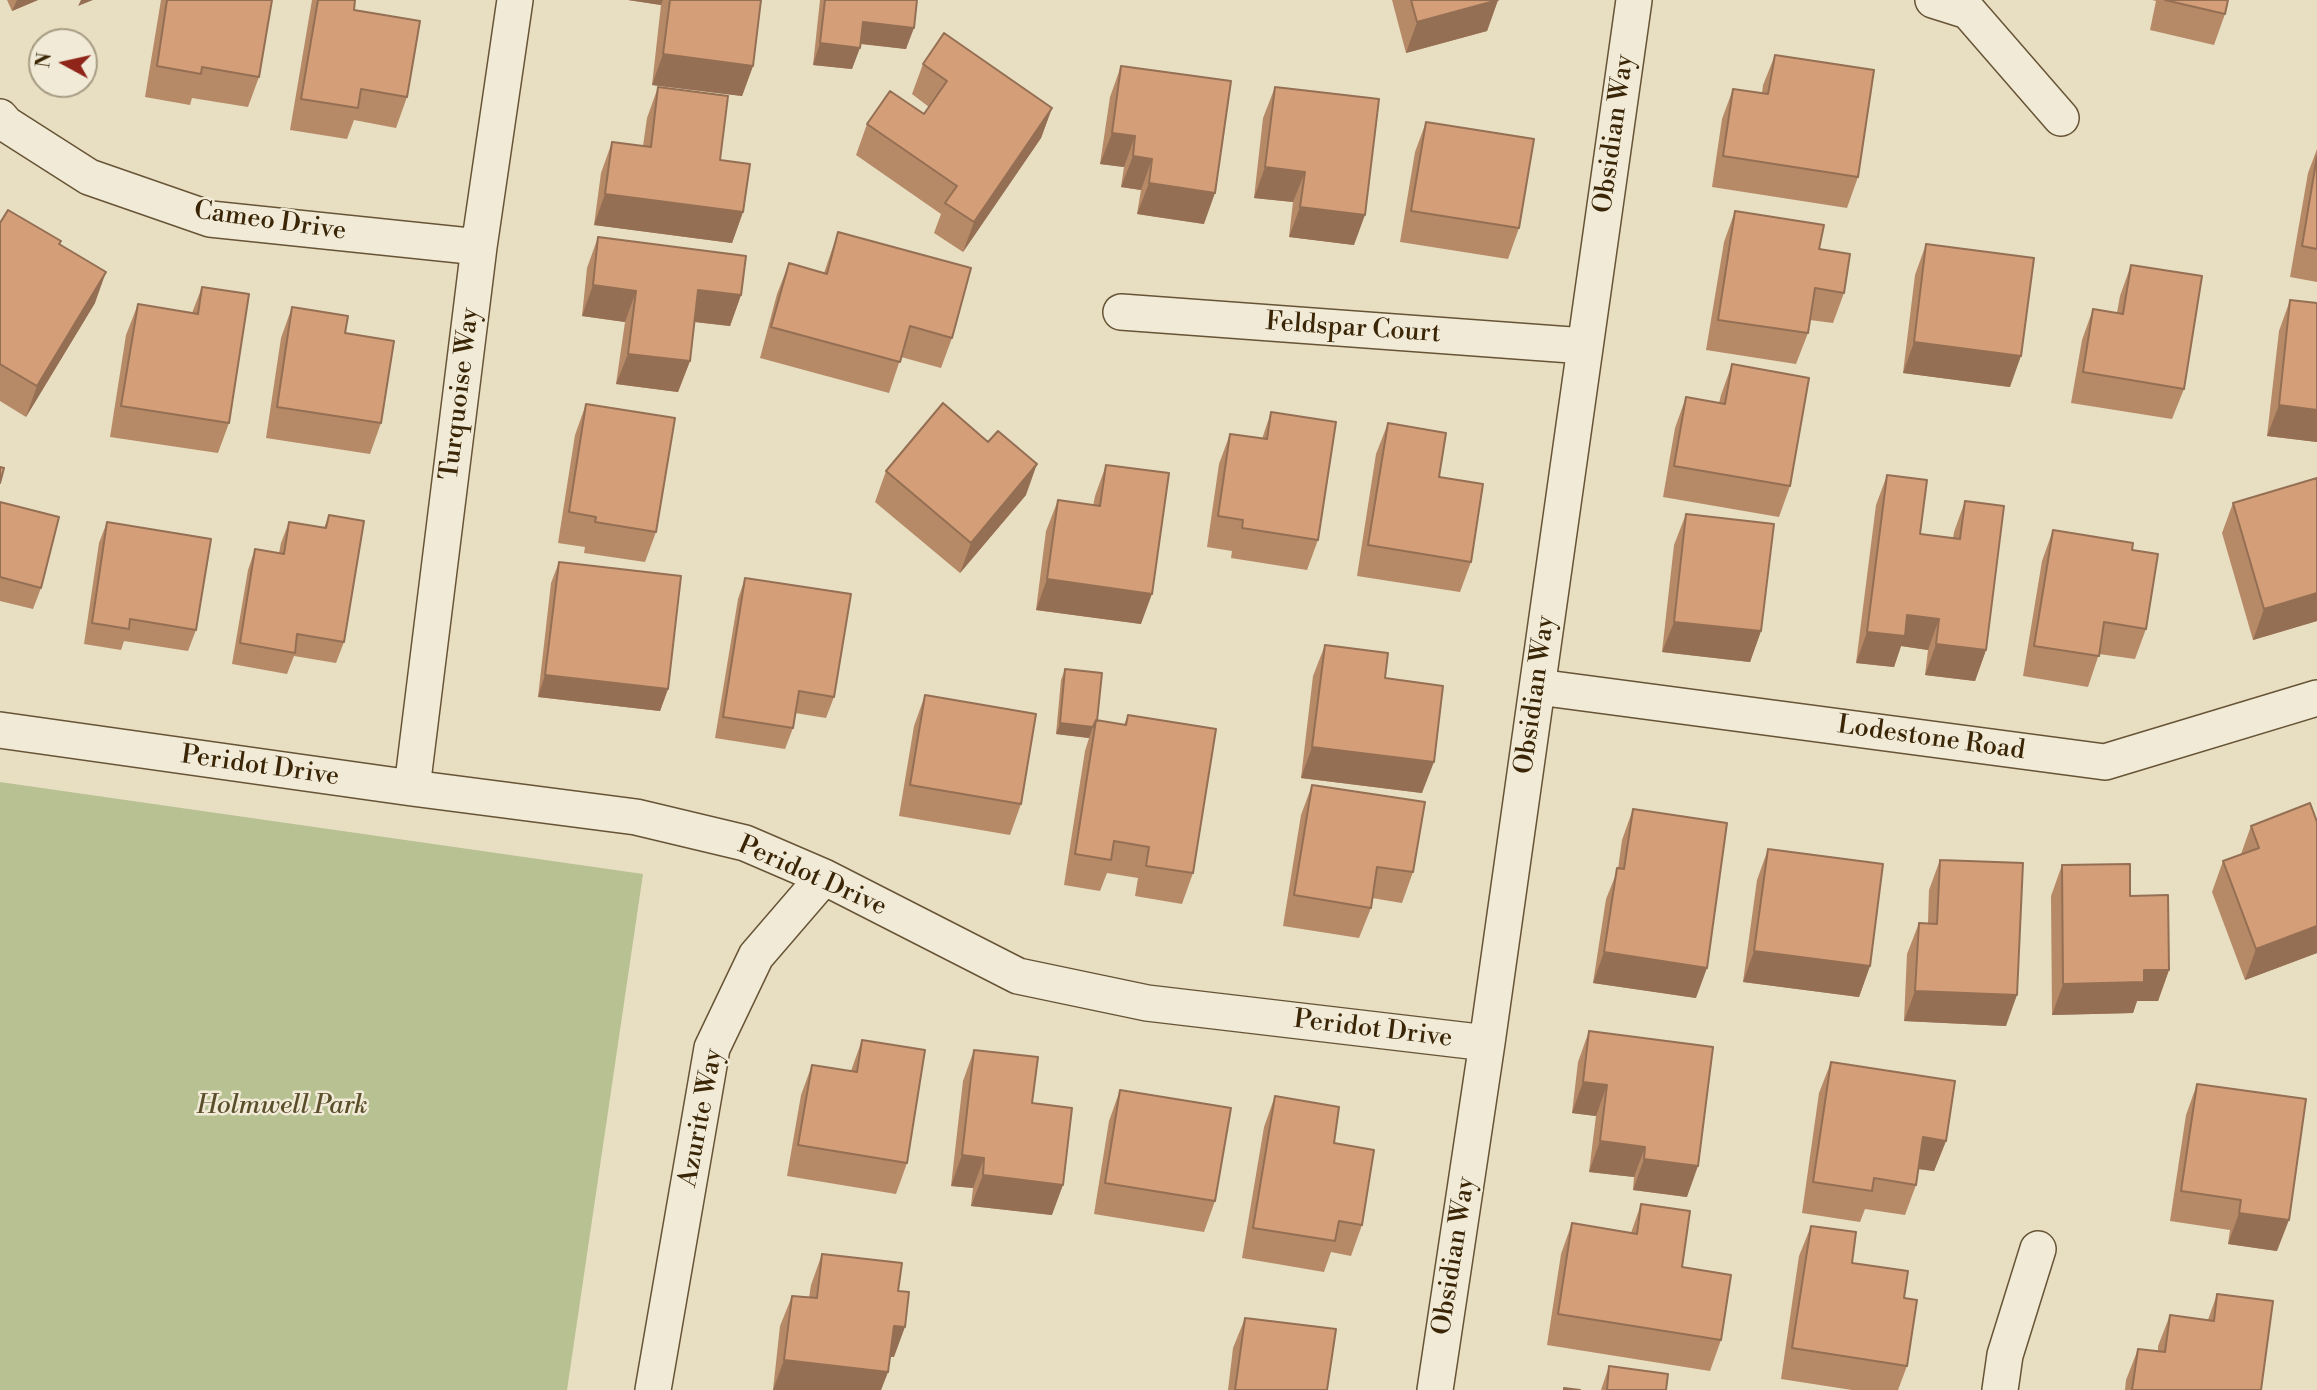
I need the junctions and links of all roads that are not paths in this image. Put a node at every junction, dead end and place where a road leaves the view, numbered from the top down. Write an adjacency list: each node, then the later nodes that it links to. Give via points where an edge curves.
1 (516, 0): 6 (street, Turquoise Way)
2 (1634, 0): 8 (street, Obsidian Way)
3 (1933, 0): 5 (street, via 1968,11)
4 (0, 117): 6 (street, Cameo Drive, via 89,177 210,219)
5 (2061, 118)
6 (479, 247): 12 (street, Turquoise Way)
7 (1121, 312): 8 (street, Feldspar Court)
8 (1586, 346): 9 (street, Obsidian Way)
9 (1538, 687): 10 (street, Lodestone Road, via 2105,762); 14 (street, Obsidian Way)
10 (2317, 698)
11 (0, 730): 12 (street, Peridot Drive)
12 (412, 788): 13 (street, Peridot Drive, via 636,817 745,844)
13 (824, 877): 14 (street, Peridot Drive, via 1018,976 1147,1003); 16 (street, Azurite Way, via 756,956 712,1048)
14 (1488, 1043): 17 (street, Obsidian Way)
15 (2038, 1249): 18 (street, via 2005,1355)
16 (653, 1390)
17 (1435, 1390)
18 (2000, 1390)

